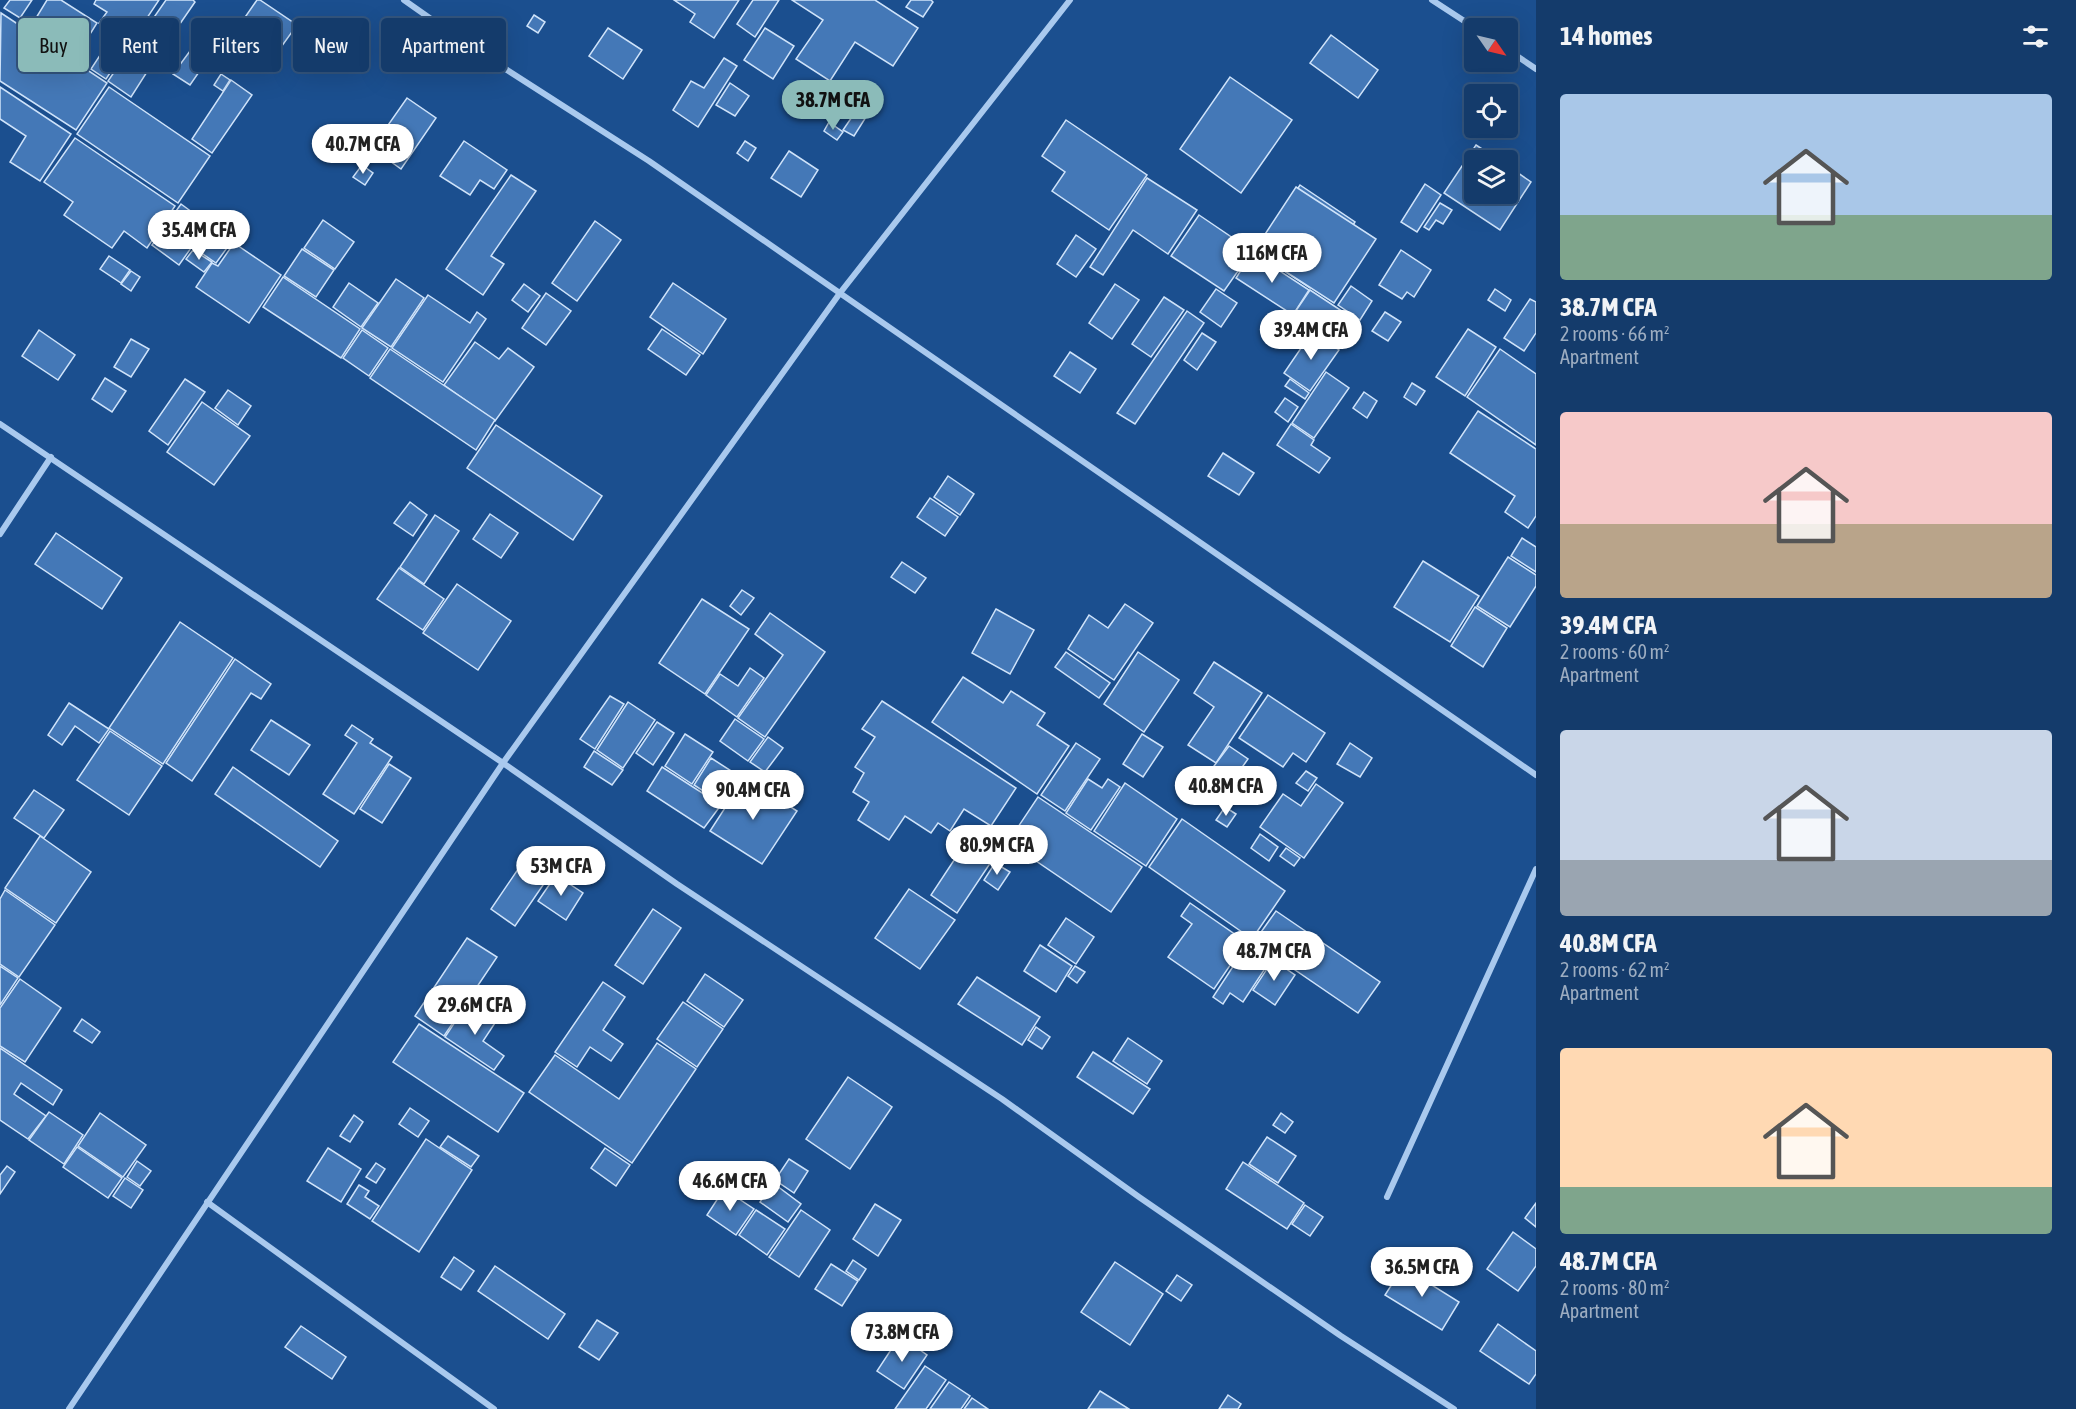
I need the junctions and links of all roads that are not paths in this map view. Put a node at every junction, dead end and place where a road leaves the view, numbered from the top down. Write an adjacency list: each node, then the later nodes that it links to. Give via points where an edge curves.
1 (404, 0): 7 (street, via 649,161)
2 (1070, 0): 7 (street)
3 (1432, 0): 4 (street)
4 (1464, 21)
5 (1518, 57): 6 (street)
6 (1536, 69)
7 (840, 293): 11 (street); 12 (street)
8 (0, 424): 9 (street)
9 (51, 458): 10 (street); 11 (street)
10 (0, 534)
11 (503, 763): 15 (street); 18 (street)
12 (1536, 775)
13 (1536, 869): 14 (street)
14 (1387, 1197)
15 (207, 1202): 16 (street); 17 (street)
16 (69, 1409)
17 (494, 1409)
18 (1454, 1409)

